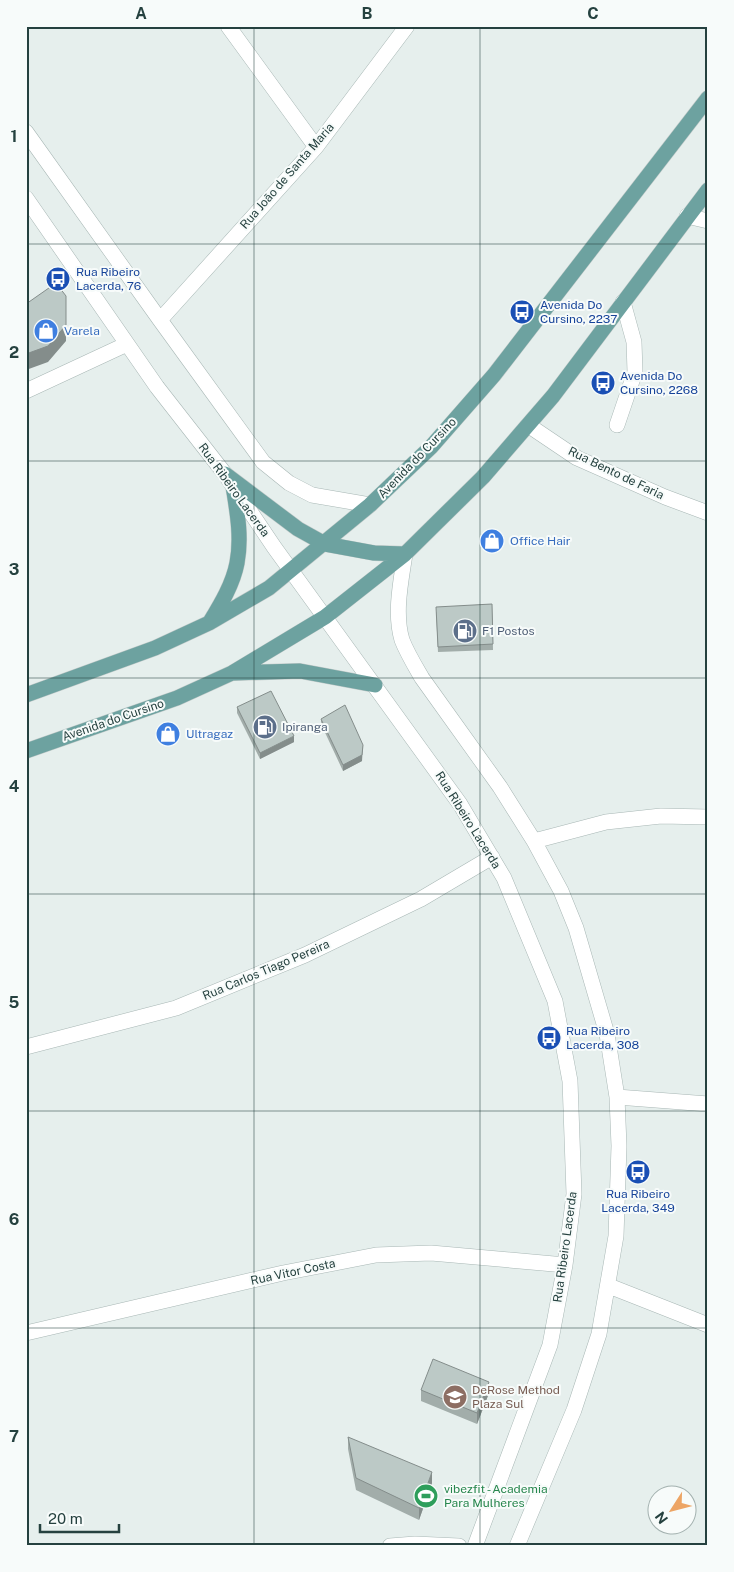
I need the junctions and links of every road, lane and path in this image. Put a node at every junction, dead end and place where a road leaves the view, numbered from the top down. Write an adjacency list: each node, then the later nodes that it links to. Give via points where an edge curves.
1 (228, 26): 5 (street)
2 (408, 26): 5 (street, Rua João de Santa Maria)
3 (708, 98): 17 (main road, Avenida do Cursino, via 494,375 431,447)
4 (26, 132): 11 (street)
5 (316, 147): 11 (street, Rua João de Santa Maria)
6 (708, 190): 8 (main road, Avenida do Cursino)
7 (26, 198): 12 (street, Rua Ribeiro Lacerda)
8 (688, 216): 9 (street); 10 (main road, Avenida do Cursino)
9 (708, 221)
10 (623, 302): 14 (main road, Avenida do Cursino, via 553,396); 15 (street, via 634,342 635,372)
11 (160, 320): 17 (street, via 263,462 289,483 312,495)
12 (127, 344): 13 (street); 16 (street, Rua Ribeiro Lacerda)
13 (26, 391)
14 (528, 424): 18 (street, Rua Bento de Faria, via 578,458); 20 (main road, Avenida do Cursino, via 483,477)
15 (617, 425)
16 (229, 480): 19 (main road); 21 (street, Rua Ribeiro Lacerda); 23 (main road, via 240,530 237,563 228,590)
17 (370, 505): 19 (main road, Avenida do Cursino)
18 (708, 513)
19 (325, 544): 20 (main road, via 374,553); 21 (main road, Avenida do Cursino)
20 (404, 554): 22 (main road, Avenida do Cursino); 29 (street, via 398,609 402,640 411,660)
21 (291, 570): 22 (street, Rua Ribeiro Lacerda); 23 (main road, Avenida do Cursino, via 269,588)
22 (325, 617): 24 (main road, Avenida do Cursino); 25 (street, Rua Ribeiro Lacerda)
23 (209, 623): 26 (main road, Avenida do Cursino, via 155,648)
24 (232, 673): 25 (main road, via 300,671); 27 (main road, Avenida do Cursino, via 177,698)
25 (375, 686): 30 (street, Rua Ribeiro Lacerda, via 460,804)
26 (26, 695)
27 (26, 751)
28 (708, 817): 29 (street, via 661,816 606,822)
29 (534, 841): 32 (street, via 561,891 576,928 607,1034)
30 (492, 857): 31 (street, Rua Carlos Tiago Pereira, via 421,899 305,955 176,1008); 34 (street, Rua Ribeiro Lacerda, via 504,878 555,1000 570,1081 574,1194)
31 (26, 1047)
32 (617, 1097): 33 (street); 35 (street, via 616,1236)
33 (708, 1104)
34 (565, 1265): 37 (street, Rua Vitor Costa, via 431,1253 376,1255 283,1273); 40 (street, Rua Ribeiro Lacerda, via 550,1344)
35 (609, 1286): 36 (street); 41 (street, via 599,1334 574,1410)
36 (708, 1326)
37 (26, 1333)
38 (390, 1546): 39 (street)
39 (459, 1546)
40 (475, 1546)
41 (517, 1546)

